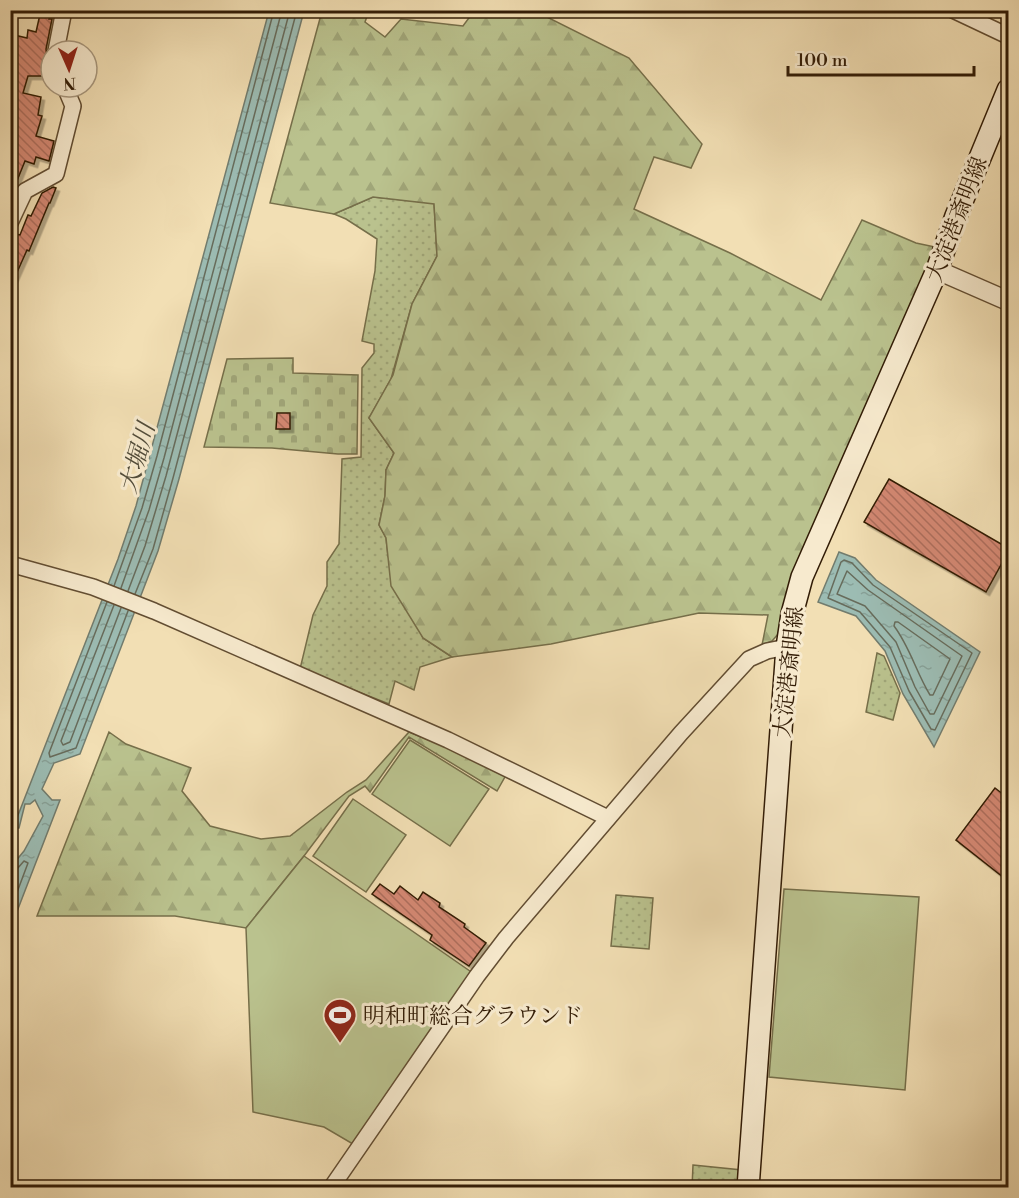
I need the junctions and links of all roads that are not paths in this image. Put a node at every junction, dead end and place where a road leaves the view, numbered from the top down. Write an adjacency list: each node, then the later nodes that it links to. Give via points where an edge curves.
1 (64, 10): 4 (street)
2 (952, 10): 3 (street)
3 (1008, 36)
4 (58, 39)
5 (1008, 90): 8 (main road, 大淀港斎明線)
6 (70, 99): 7 (street, via 73,106 56,174 24,191)
7 (10, 223)
8 (937, 270): 9 (street); 11 (main road, 大淀港斎明線, via 802,577)
9 (1008, 301)
10 (10, 564): 12 (street, via 93,587 149,608 448,740)
11 (787, 647): 12 (street, via 749,658); 14 (main road, 大淀港斎明線)
12 (608, 818): 13 (street, via 477,975)
13 (331, 1188)
14 (748, 1188)

